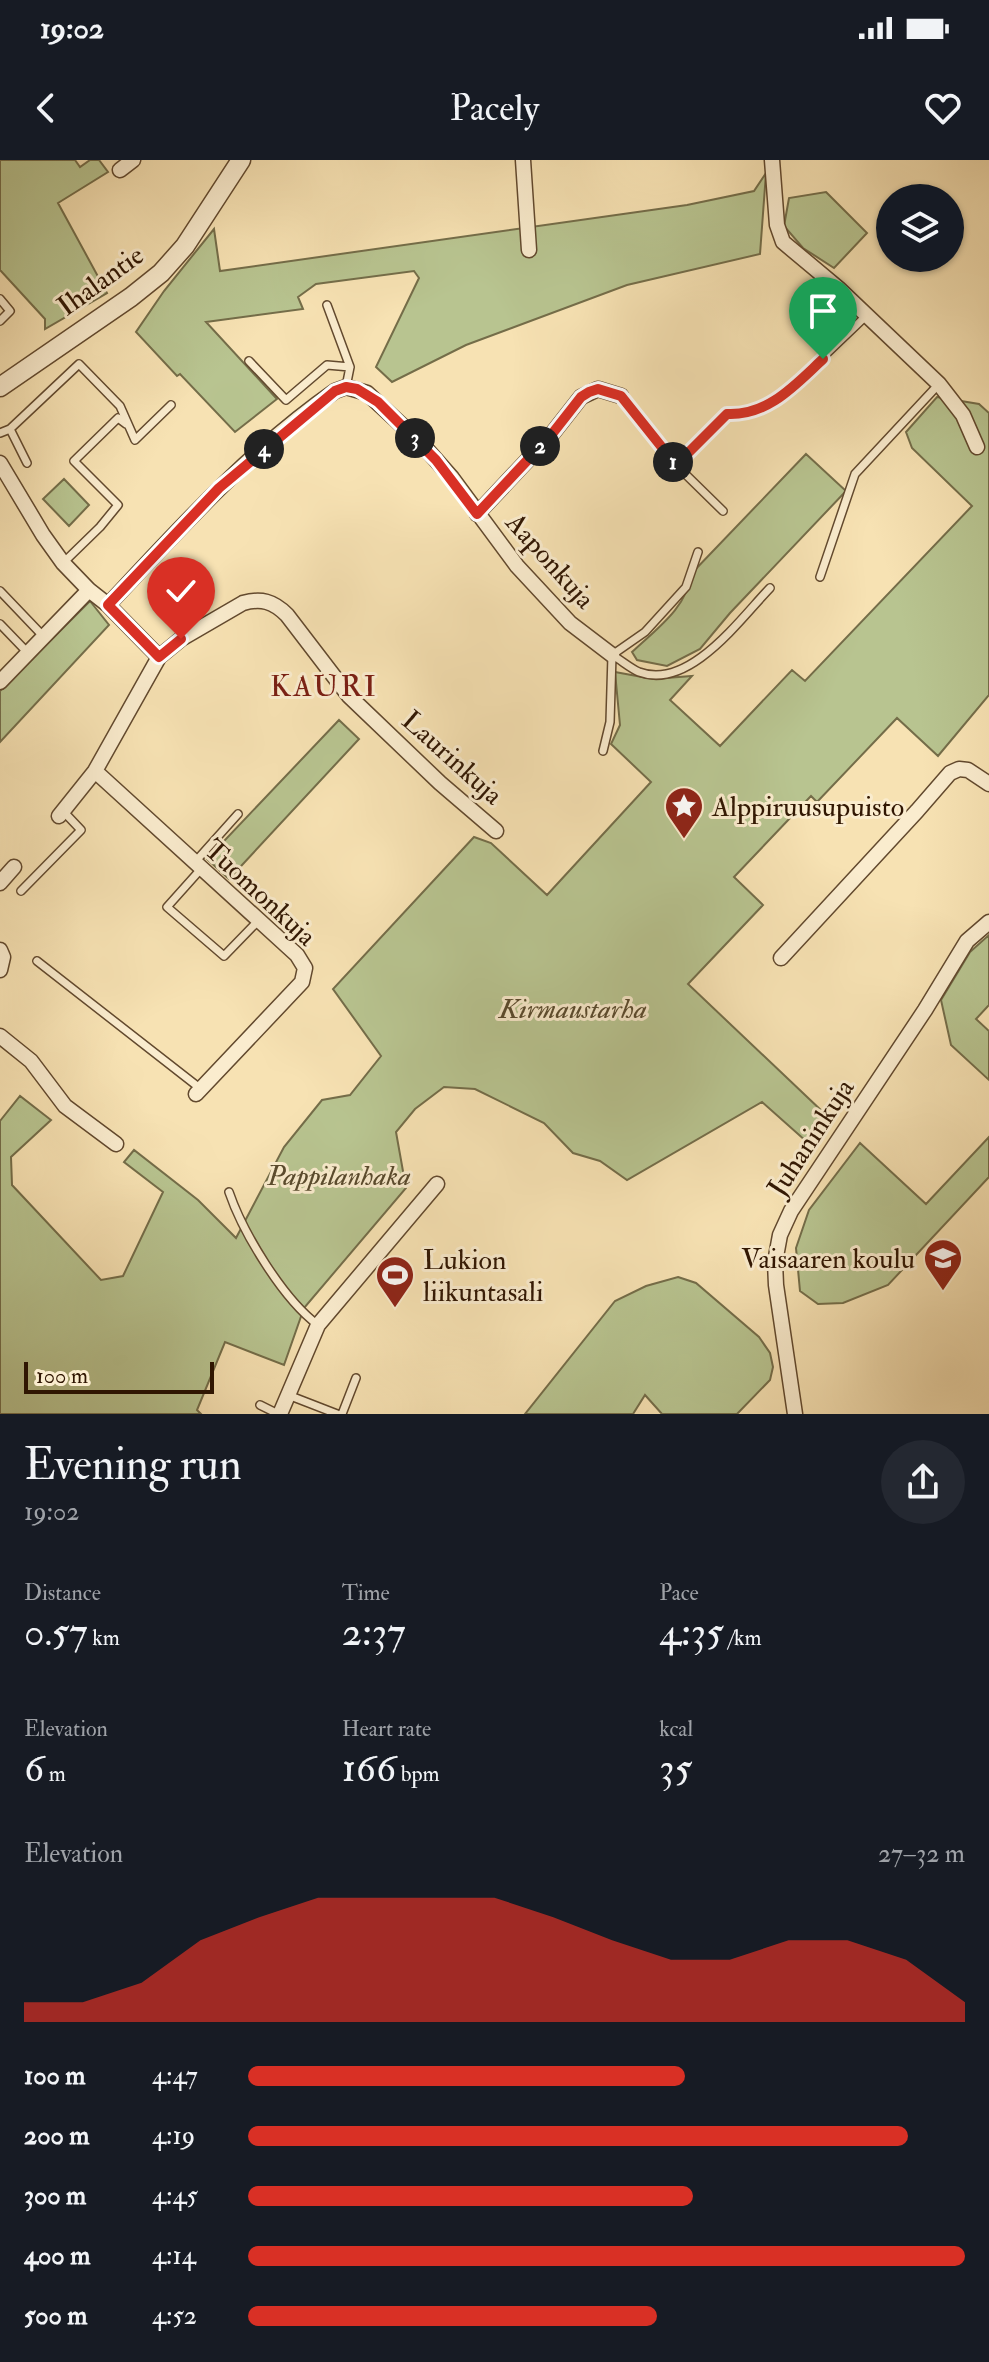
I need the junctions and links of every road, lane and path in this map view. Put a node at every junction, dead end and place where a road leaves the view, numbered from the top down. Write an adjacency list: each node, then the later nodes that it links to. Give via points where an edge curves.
1 (133, 160): 5 (street)
2 (523, 160): 6 (street)
3 (772, 160): 9 (street, via 783,242)
4 (233, 164): 14 (street, Ihalantie, via 185,246 161,273)
5 (120, 170)
6 (529, 250)
7 (0, 299): 10 (lane, via 10,311)
8 (327, 305): 12 (lane)
9 (867, 315): 13 (street); 24 (lane, via 776,402 740,415 727,414)
10 (0, 321)
11 (249, 361): 12 (lane, via 286,400 327,365)
12 (350, 367): 15 (lane)
13 (939, 384): 21 (street, via 963,415); 29 (lane, via 855,474)
14 (0, 387)
15 (346, 387): 26 (street, Aaponkuja, via 367,393 421,443); 33 (street, via 326,397 219,488)
16 (621, 396): 24 (lane); 26 (street, via 598,389 581,397)
17 (171, 405): 18 (lane, via 135,440)
18 (129, 427): 19 (lane, via 120,406 79,364); 28 (lane, via 118,418 74,461 118,505)
19 (10, 429): 20 (lane); 23 (lane)
20 (0, 433)
21 (977, 447)
22 (0, 463): 28 (street)
23 (27, 463)
24 (676, 465): 25 (lane)
25 (723, 511)
26 (477, 514): 37 (street, Aaponkuja, via 570,623)
27 (698, 552): 37 (lane, via 686,587 645,632)
28 (63, 563): 31 (street)
29 (820, 577)
30 (770, 588): 37 (lane, via 691,667 653,674)
31 (89, 590): 33 (street); 35 (street)
32 (0, 591): 35 (lane)
33 (108, 605): 38 (street)
34 (0, 624): 36 (lane)
35 (44, 637): 36 (street)
36 (28, 653): 39 (street)
37 (612, 655): 40 (lane, via 610,722)
38 (159, 657): 41 (street); 45 (street, Laurinkuja, via 243,603 277,605 349,696)
39 (0, 682)
40 (603, 751)
41 (95, 771): 43 (street); 46 (street, Tuomonkuja)
42 (989, 784): 53 (street, via 968,770 950,773)
43 (61, 813): 49 (lane, via 81,830)
44 (238, 814): 46 (lane)
45 (496, 831)
46 (197, 866): 50 (street, Tuomonkuja); 50 (lane, via 167,907 224,956)
47 (14, 867): 48 (street)
48 (0, 883)
49 (21, 891)
50 (258, 921): 57 (street, Tuomonkuja, via 297,955 305,975)
51 (989, 922): 67 (street, Juhaninkuja, via 967,941 780,1235 776,1285)
52 (0, 950): 55 (street)
53 (781, 958)
54 (37, 961): 57 (lane)
55 (0, 970)
56 (0, 1036): 58 (street, via 31,1061 65,1106)
57 (199, 1091)
58 (116, 1144)
59 (437, 1184): 61 (street)
60 (229, 1192): 61 (lane, via 247,1236 294,1302)
61 (318, 1325): 63 (street)
62 (356, 1378): 66 (lane)
63 (288, 1395): 65 (street); 66 (lane)
64 (260, 1405): 65 (lane)
65 (279, 1414)
66 (340, 1414)
67 (795, 1414)

